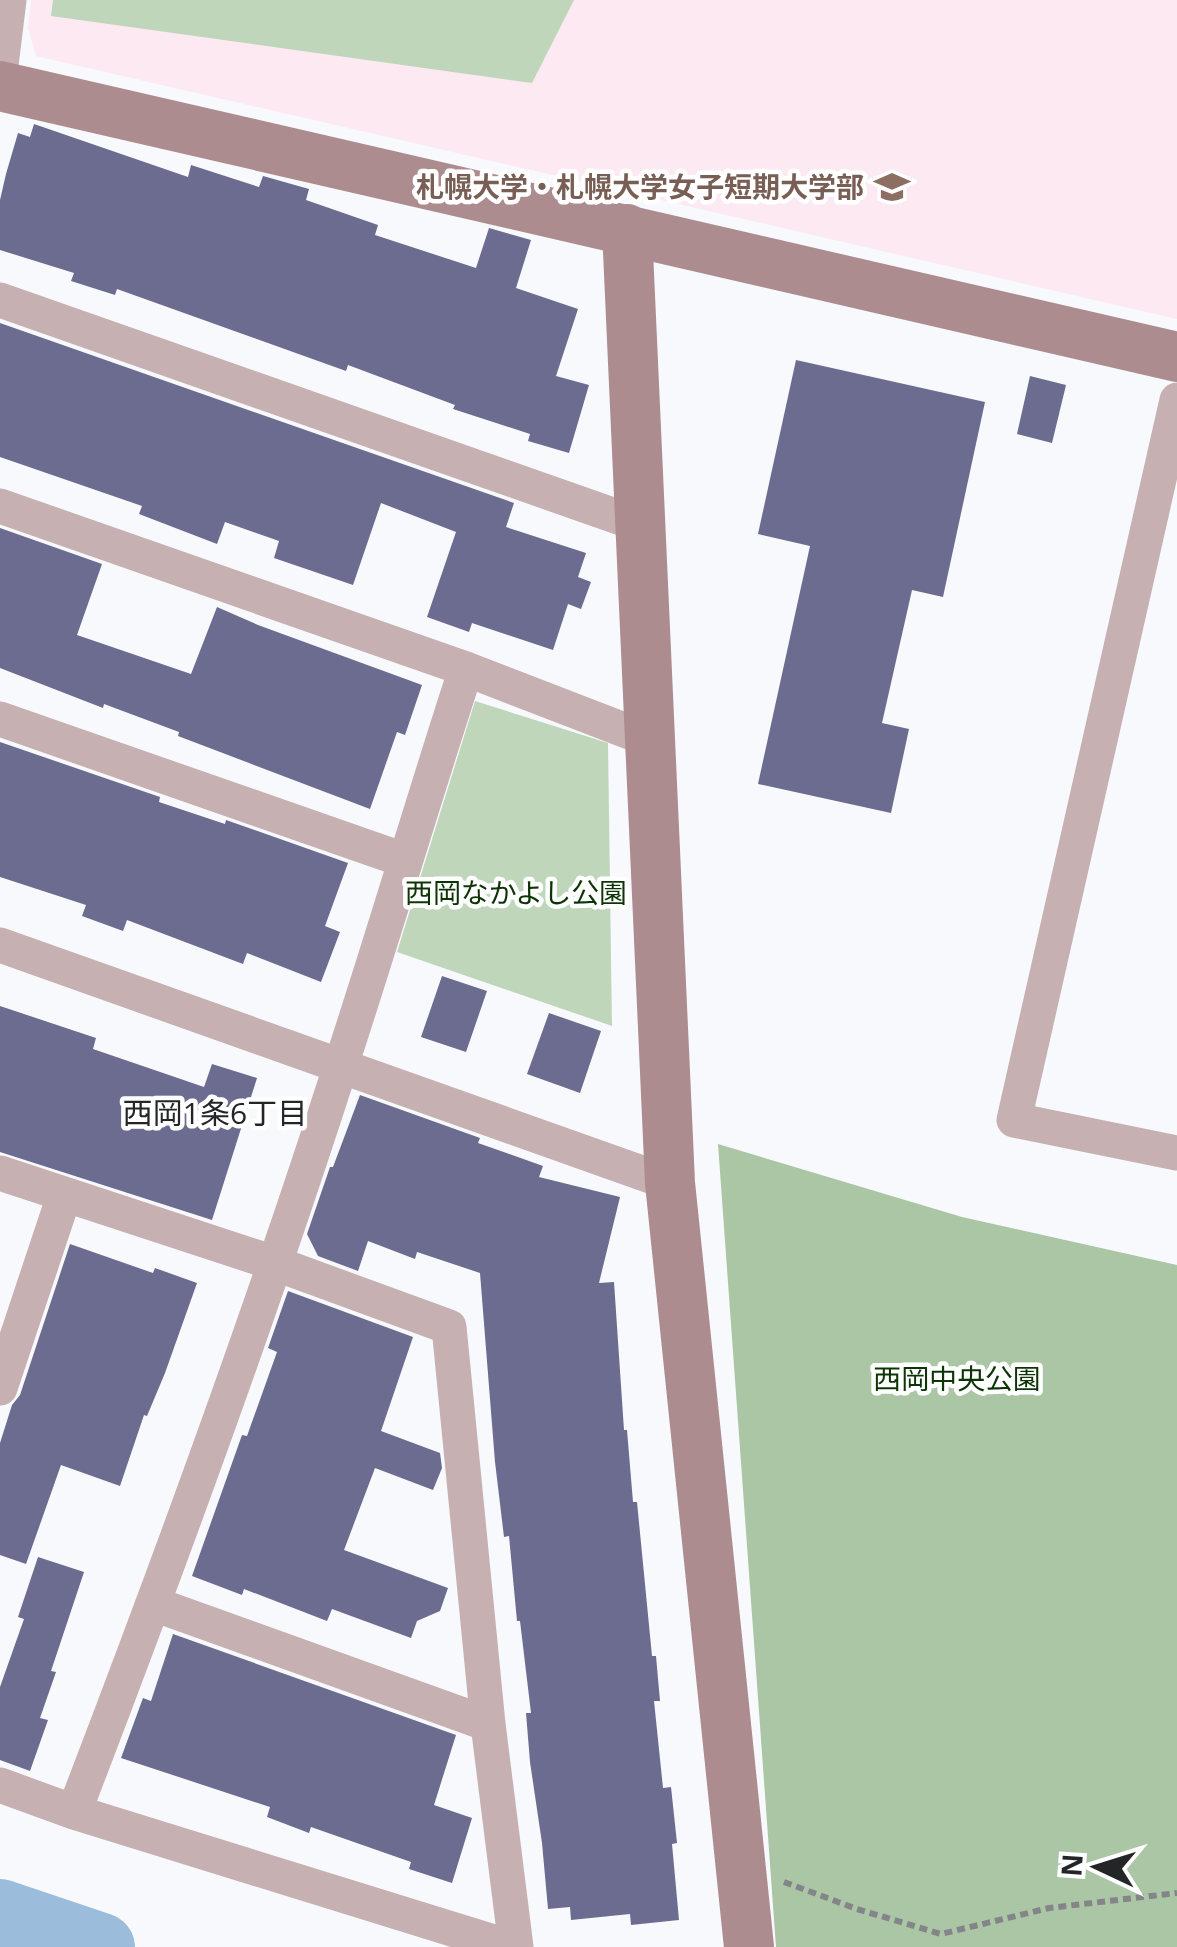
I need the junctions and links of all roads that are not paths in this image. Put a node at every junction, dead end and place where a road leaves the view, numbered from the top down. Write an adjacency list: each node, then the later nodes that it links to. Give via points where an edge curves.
1 (8, 0): 2 (street)
2 (0, 73)
3 (0, 86): 4 (street)
4 (627, 229): 6 (street); 10 (street)
5 (0, 300): 10 (street)
6 (1177, 357)
7 (1177, 400): 8 (street)
8 (1166, 494): 17 (street, via 1014,1120)
9 (0, 506): 11 (street)
10 (641, 525): 13 (street)
11 (466, 669): 13 (street); 14 (street)
12 (0, 719): 14 (street)
13 (650, 740): 19 (street)
14 (404, 860): 16 (street)
15 (0, 945): 16 (street)
16 (342, 1065): 19 (street); 21 (street)
17 (1177, 1153)
18 (0, 1173): 20 (street)
19 (670, 1183): 28 (street)
20 (64, 1196): 21 (street); 22 (street)
21 (274, 1263): 23 (street); 24 (street, via 448,1327)
22 (0, 1388)
23 (154, 1604): 24 (street); 26 (street)
24 (488, 1724): 27 (street)
25 (0, 1785): 26 (street)
26 (74, 1812): 27 (street)
27 (513, 1947)
28 (749, 1947)

